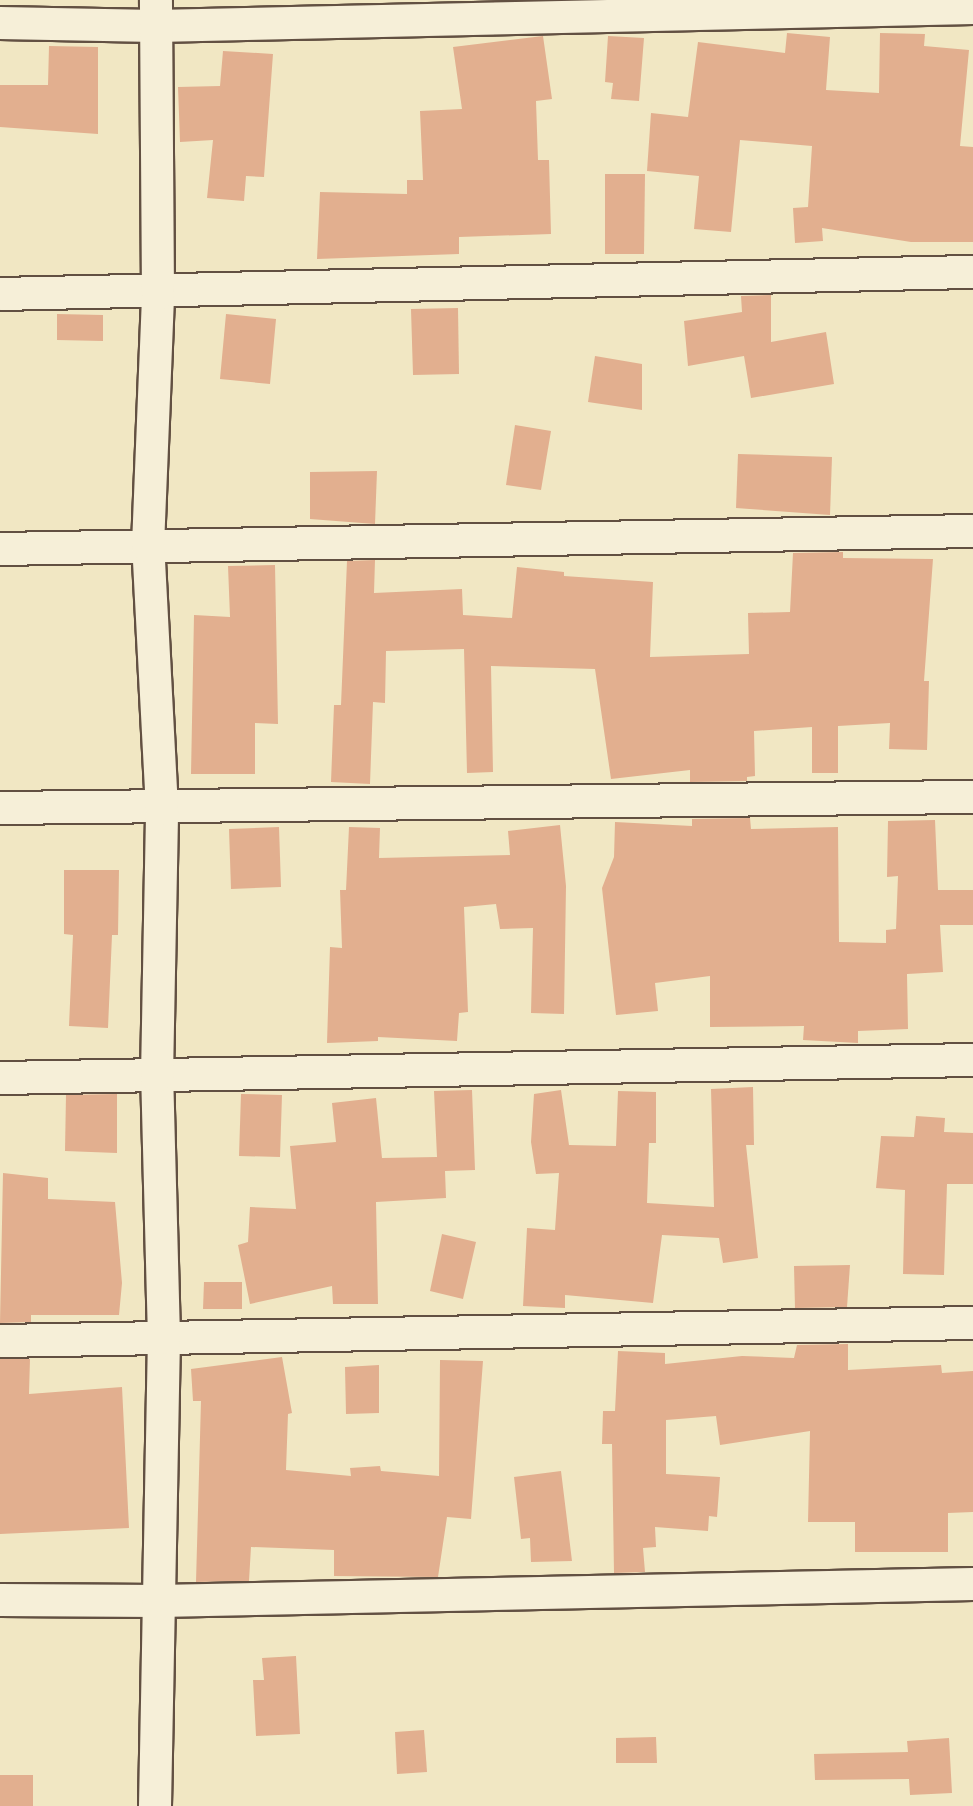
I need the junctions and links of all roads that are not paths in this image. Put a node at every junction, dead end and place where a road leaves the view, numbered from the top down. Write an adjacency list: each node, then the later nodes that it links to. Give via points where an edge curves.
1 (973, 8): 2 (street)
2 (156, 13): 3 (street); 6 (street)
3 (0, 23)
4 (973, 272): 6 (street)
5 (0, 294): 6 (street)
6 (158, 294): 8 (street)
7 (973, 531): 8 (street)
8 (148, 546): 9 (street); 12 (street)
9 (0, 549)
10 (973, 797): 12 (street)
11 (0, 808): 12 (street)
12 (162, 809): 14 (street)
13 (973, 1060): 14 (street)
14 (158, 1076): 15 (street); 17 (street)
15 (0, 1078)
16 (973, 1323): 17 (street)
17 (164, 1338): 18 (street); 21 (street)
18 (0, 1341)
19 (973, 1584): 21 (street)
20 (0, 1600): 21 (street)
21 (159, 1601): 22 (street)
22 (155, 1806)

